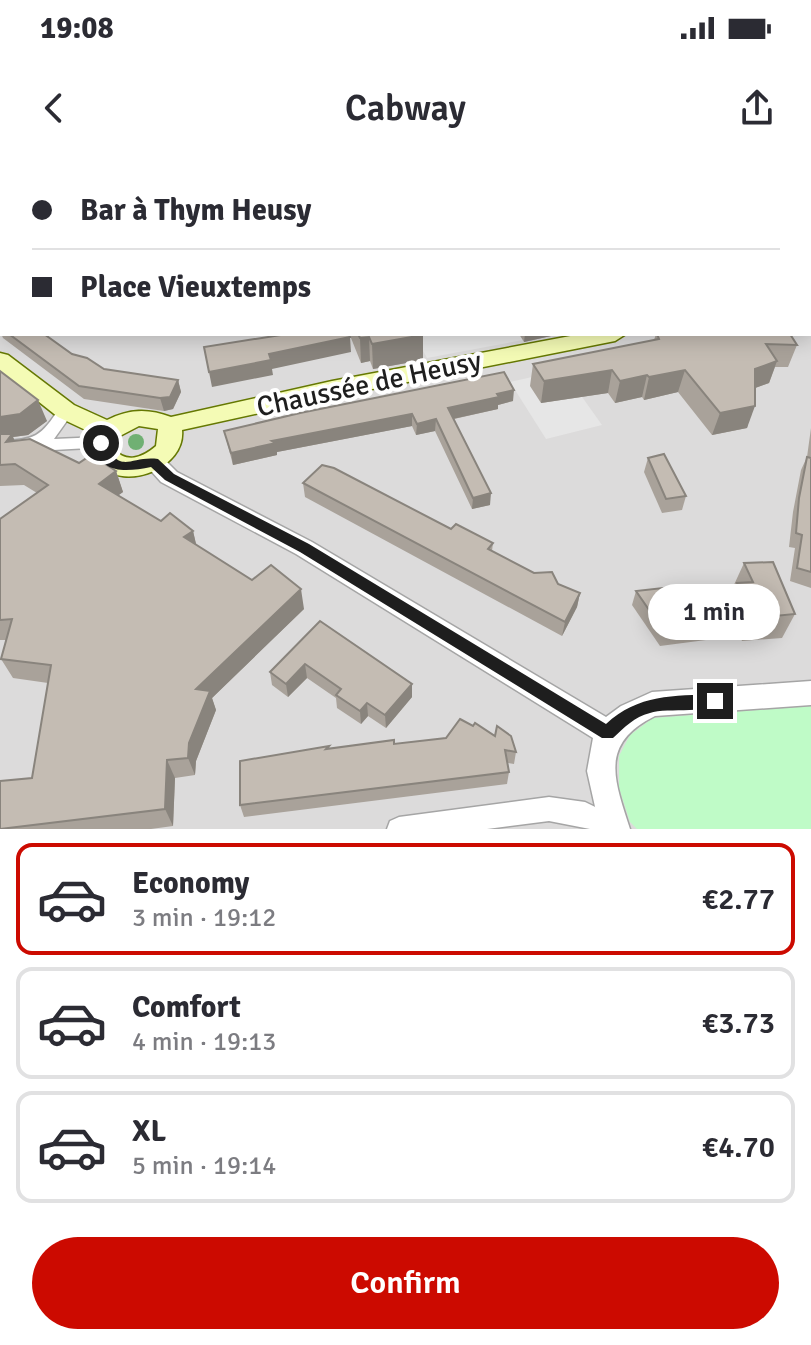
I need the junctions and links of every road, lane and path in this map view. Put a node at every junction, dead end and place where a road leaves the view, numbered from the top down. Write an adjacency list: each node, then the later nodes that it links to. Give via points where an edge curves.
1 (605, 336): 4 (main road, Chaussée de Heusy)
2 (0, 360): 3 (main road)
3 (66, 411): 5 (main road); 6 (street)
4 (170, 425): 5 (main road, via 139,418); 8 (main road, via 171,446)
5 (105, 437): 6 (street); 8 (main road, via 103,456 118,465)
6 (35, 446): 7 (street)
7 (0, 447)
8 (154, 462): 10 (street, via 169,477 304,548)
9 (811, 693): 10 (street, via 652,704 628,714)
10 (608, 733): 12 (street, via 600,754)
11 (399, 829): 12 (street, via 549,809 585,814)
12 (615, 829)

